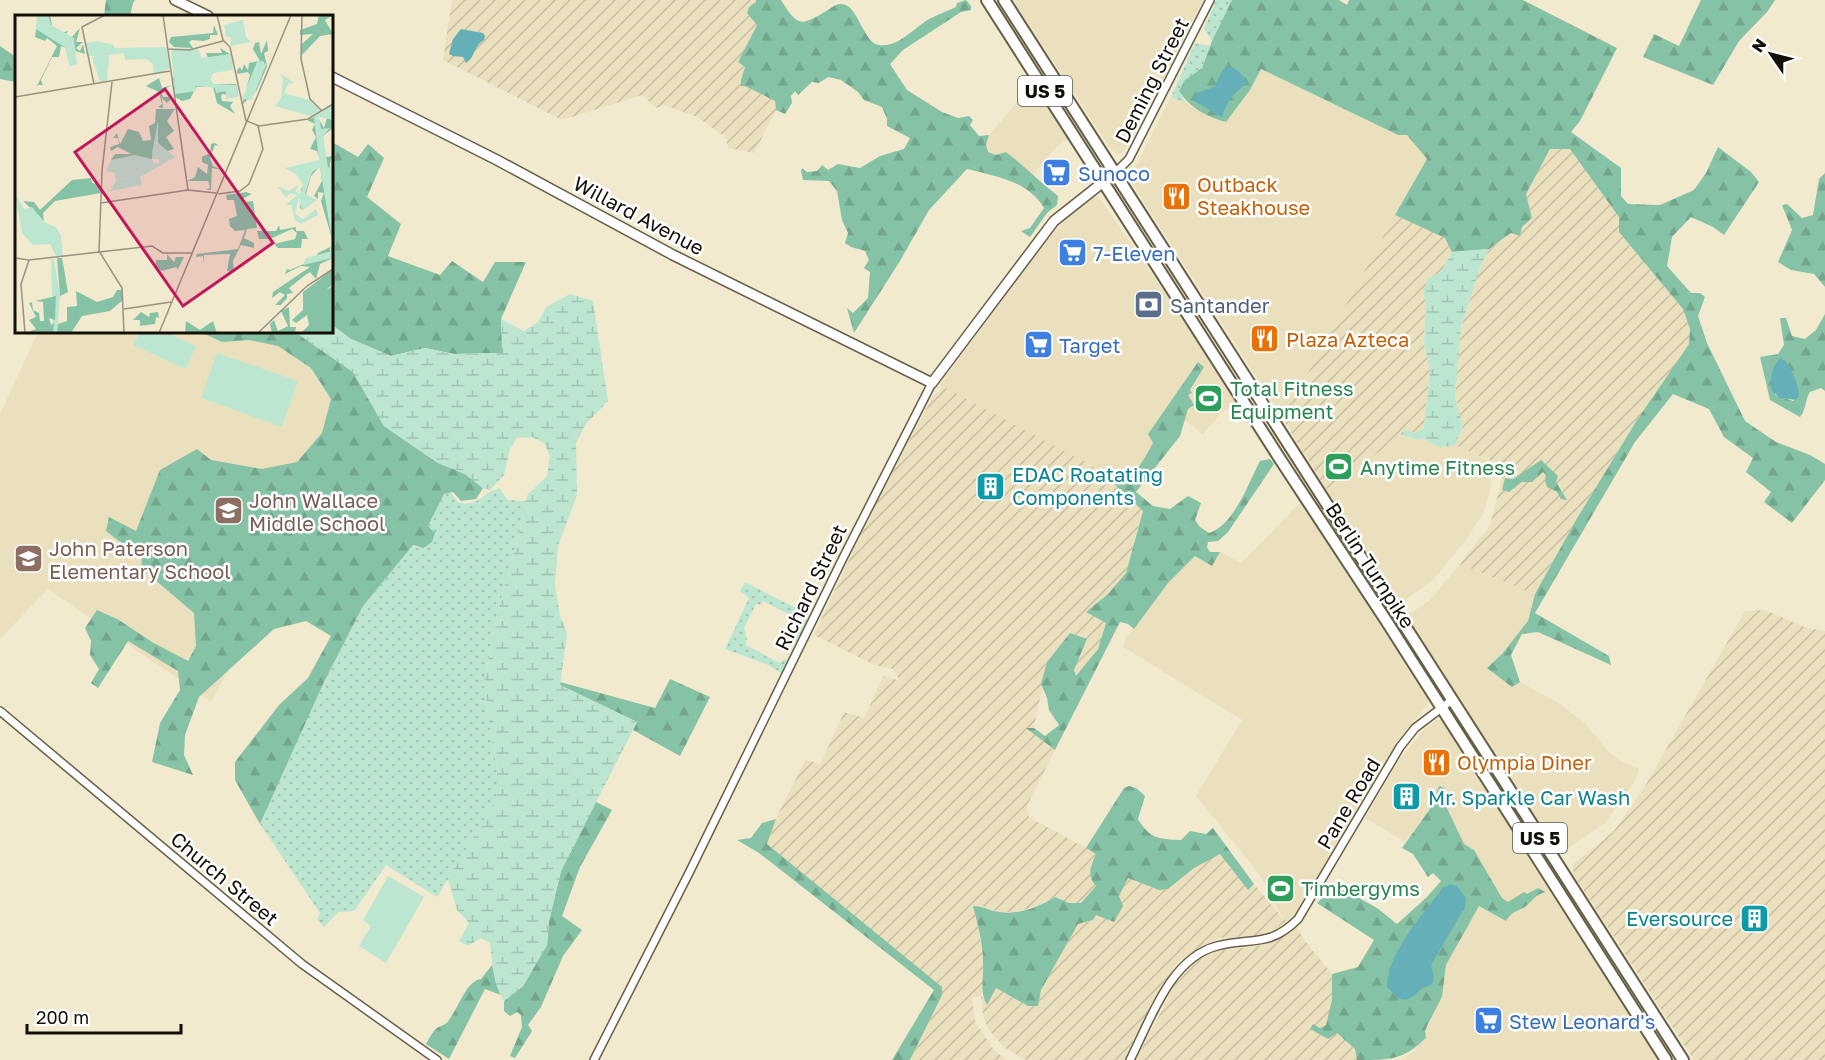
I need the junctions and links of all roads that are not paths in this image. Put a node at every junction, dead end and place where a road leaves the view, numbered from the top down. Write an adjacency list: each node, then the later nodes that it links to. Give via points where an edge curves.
1 (175, 0): 5 (main road)
2 (987, 0): 8 (highway, Berlin Turnpike / US 5)
3 (1004, 0): 7 (highway, Berlin Turnpike / US 5)
4 (1210, 0): 7 (street, Deming Street, via 1129,159)
5 (206, 15)
6 (333, 78): 11 (main road, Willard Avenue, via 673,255)
7 (1116, 172): 8 (main road, Richard Street); 9 (highway, Berlin Turnpike / US 5)
8 (1103, 182): 10 (highway, Berlin Turnpike / US 5); 11 (main road, Richard Street, via 1054,221)
9 (1221, 336): 10 (highway); 12 (highway, Berlin Turnpike / US 5)
10 (1209, 344): 13 (highway, Berlin Turnpike / US 5)
11 (932, 383): 18 (street, Richard Street)
12 (1325, 500): 13 (highway); 14 (highway, Berlin Turnpike / US 5)
13 (1314, 510): 15 (highway, Berlin Turnpike / US 5)
14 (1452, 700): 15 (street, Pane Road); 21 (highway, Berlin Turnpike / US 5)
15 (1440, 708): 19 (street, Pane Road, via 1415,728 1400,747 1298,919 1268,939 1216,946 1186,963 1174,975); 20 (highway, Berlin Turnpike / US 5)
16 (0, 711): 17 (street, Church Street, via 302,964)
17 (437, 1060)
18 (594, 1060)
19 (1130, 1060)
20 (1666, 1060)
21 (1683, 1060)

